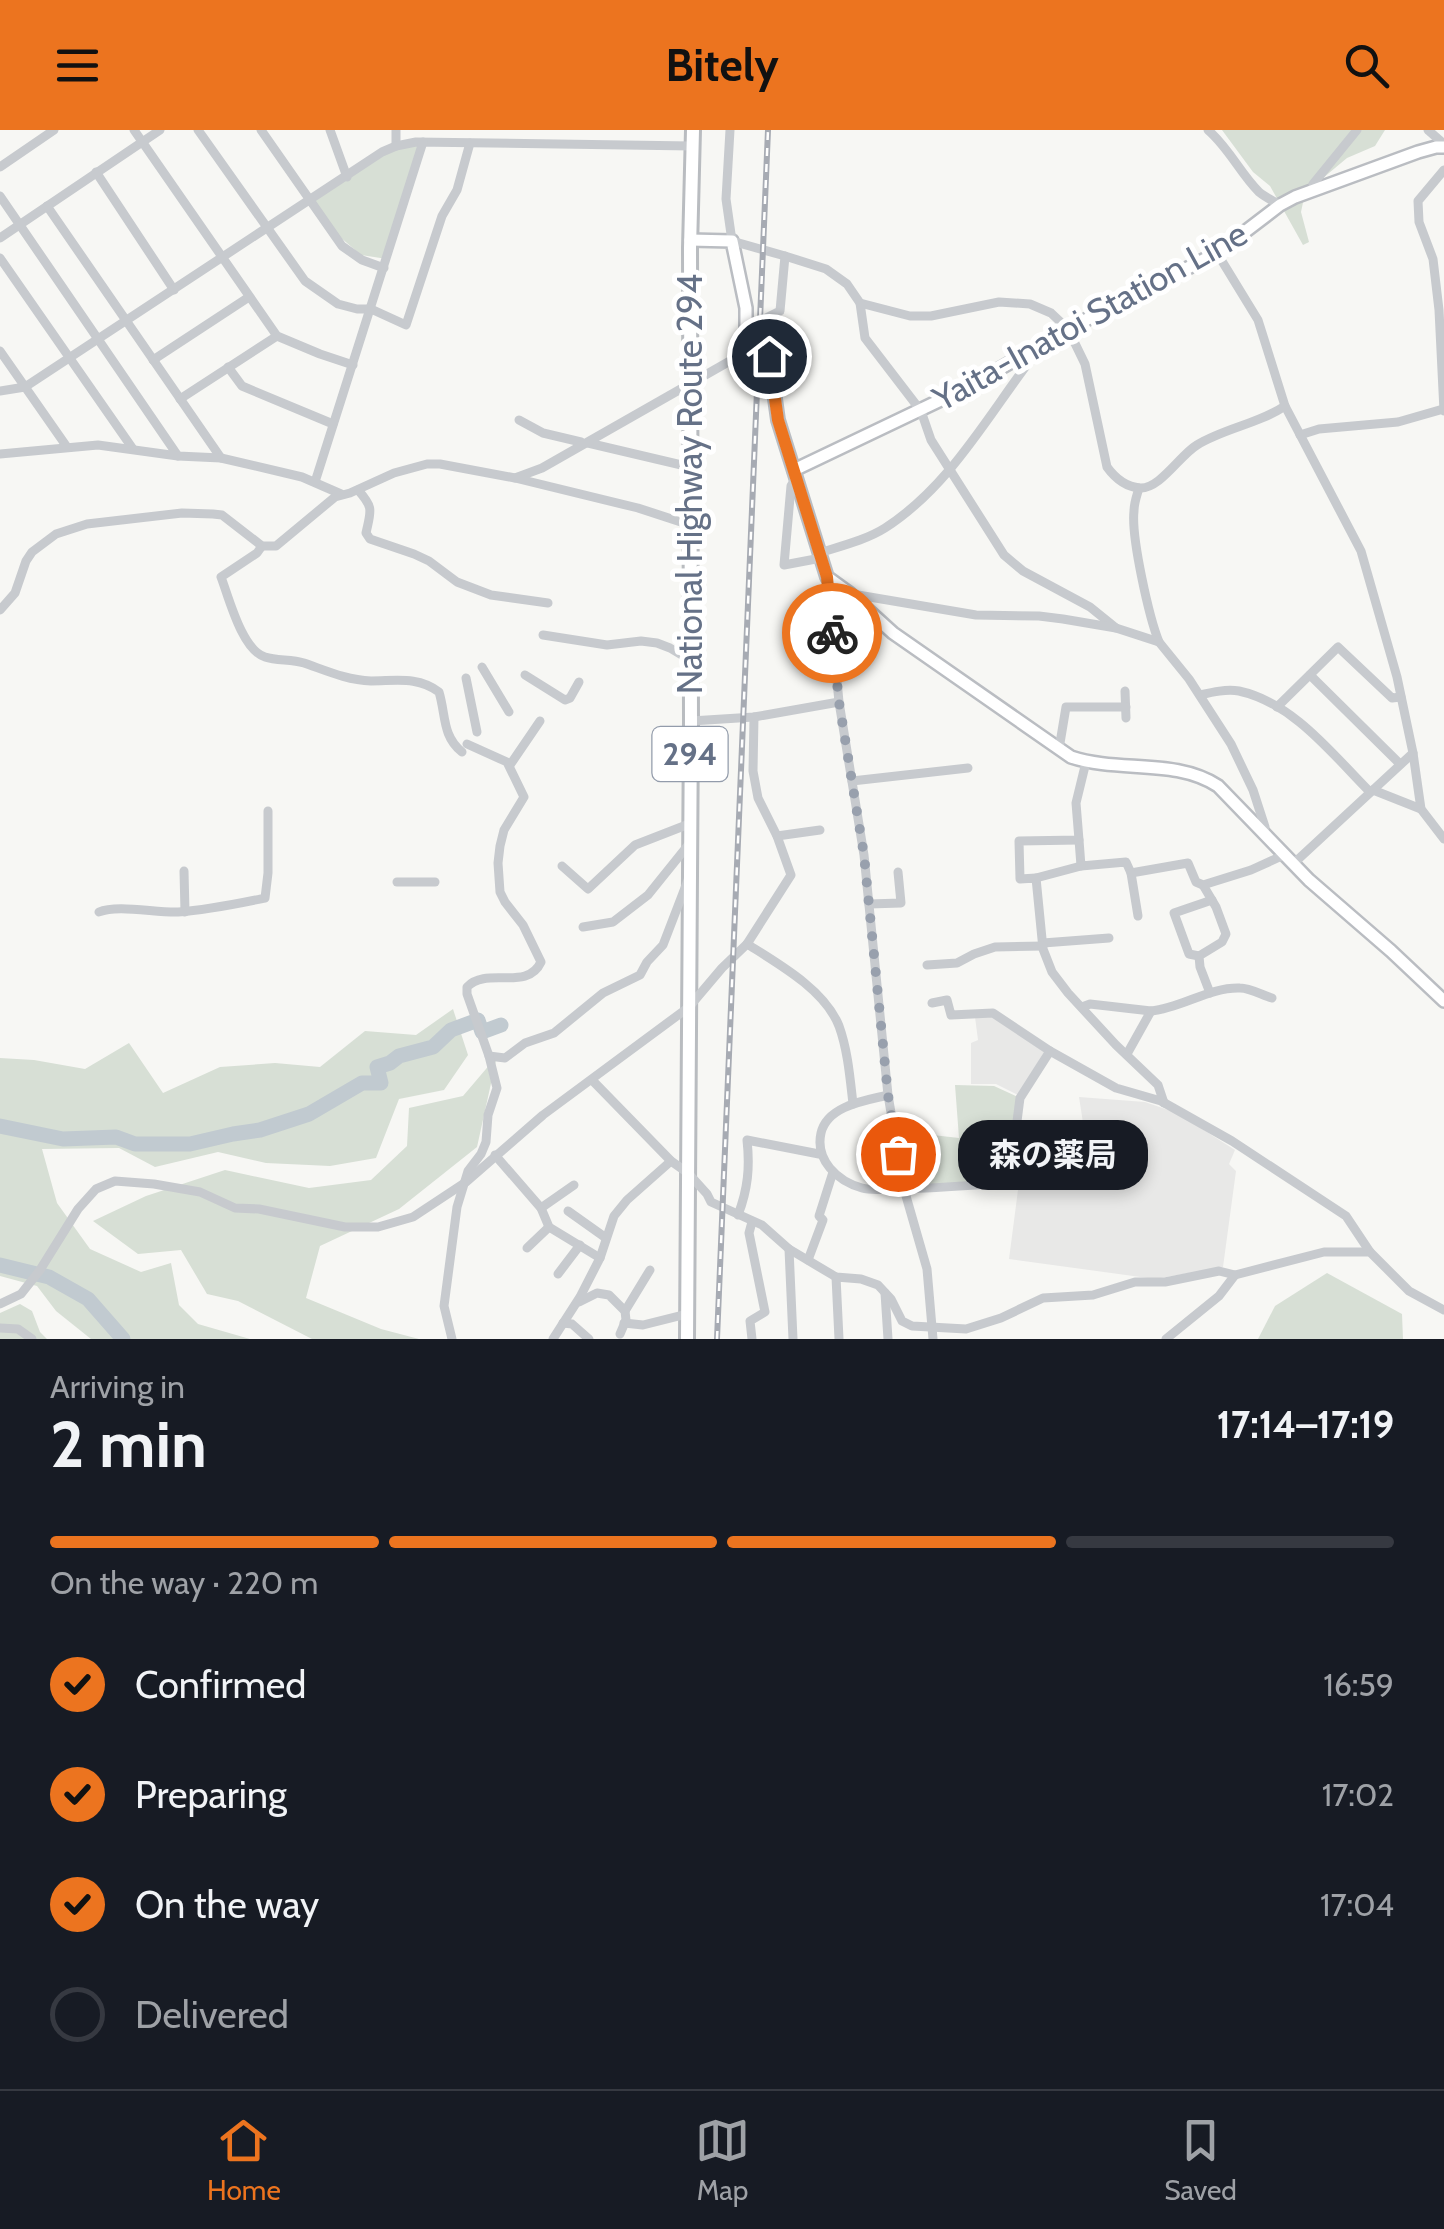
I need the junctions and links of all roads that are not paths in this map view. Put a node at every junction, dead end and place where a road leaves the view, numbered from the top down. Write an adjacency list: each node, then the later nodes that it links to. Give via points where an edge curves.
1 (54, 130): 27 (street)
2 (134, 130): 18 (street)
3 (160, 130): 18 (street)
4 (198, 130): 37 (street)
5 (260, 130): 33 (street)
6 (330, 130): 30 (street)
7 (396, 130): 25 (street)
8 (451, 130): 19 (street)
9 (505, 130): 22 (street)
10 (562, 130): 21 (street)
11 (614, 130): 23 (street)
12 (689, 130): 26 (highway, National Highway Route 294 / 294)
13 (730, 130): 40 (street, via 726,199)
14 (1208, 130): 34 (street, via 1260,192)
15 (1357, 130): 31 (street, via 1313,184)
16 (1428, 130): 24 (street)
17 (423, 142): 19 (street); 25 (street); 45 (street)
18 (143, 143): 29 (street); 44 (street)
19 (451, 143): 20 (street)
20 (470, 143): 22 (street); 49 (street, via 406,325)
21 (562, 143): 22 (street); 23 (street)
22 (505, 144)
23 (614, 145): 26 (street)
24 (1443, 145): 31 (main road, Yaita-Inatoi Station Line)
25 (396, 146): 30 (street)
26 (690, 146): 39 (highway, National Highway Route 294 / 294)
27 (0, 167)
28 (1444, 170): 67 (street, via 1418,201 1440,310)
29 (96, 172): 35 (street); 46 (street)
30 (347, 176): 33 (street)
31 (1315, 190): 34 (main road, Yaita-Inatoi Station Line)
32 (0, 196): 36 (street)
33 (310, 202): 37 (street); 45 (street, via 342,246)
34 (1280, 205): 41 (main road, Yaita-Inatoi Station Line)
35 (47, 206): 36 (street); 50 (street)
36 (21, 224): 38 (street); 53 (street)
37 (267, 229): 44 (street); 49 (street, via 304,282 338,304)
38 (0, 238)
39 (690, 240): 40 (main road); 62 (highway, National Highway Route 294 / 294)
40 (732, 241): 42 (street); 54 (main road)
41 (1217, 253): 51 (main road, Yaita-Inatoi Station Line); 66 (street, via 1258,320)
42 (785, 256): 48 (street, via 826,269); 57 (street, via 780,311 766,318)
43 (0, 258): 58 (street)
44 (222, 258): 46 (street); 47 (street)
45 (384, 268): 49 (street)
46 (174, 290): 50 (street)
47 (249, 297): 52 (street); 59 (street)
48 (860, 303): 51 (street, via 910,316 998,302 1030,304); 68 (street, via 865,338)
49 (372, 309): 60 (street)
50 (127, 321): 53 (street); 59 (street)
51 (1068, 329): 55 (main road, Yaita-Inatoi Station Line); 83 (street, via 1085,364 1108,467 1116,480)
52 (277, 336): 60 (street); 61 (street)
53 (98, 340): 58 (street); 76 (street)
54 (746, 344): 57 (main road); 62 (street, via 744,353)
55 (1035, 348): 68 (main road, Yaita-Inatoi Station Line); 79 (street)
56 (0, 351): 63 (street)
57 (767, 351): 80 (main road)
58 (70, 358): 63 (street); 74 (street)
59 (153, 360): 65 (street)
60 (353, 365): 70 (street)
61 (228, 367): 65 (street); 70 (street, via 242,386)
62 (690, 385): 72 (street); 78 (highway, National Highway Route 294 / 294)
63 (26, 387): 64 (street); 73 (street)
64 (0, 391)
65 (180, 399): 77 (street)
66 (1285, 406): 71 (street); 83 (street, via 1196,445 1151,486)
67 (1443, 410): 71 (street)
68 (920, 411): 79 (street); 80 (main road, Yaita-Inatoi Station Line)
69 (519, 420): 72 (street)
70 (333, 424): 82 (street)
71 (1300, 435): 104 (street, via 1360,551)
72 (584, 443): 78 (street); 81 (street)
73 (67, 448): 74 (street); 75 (street)
74 (133, 449): 76 (street)
75 (0, 454)
76 (178, 456): 77 (street)
77 (221, 458): 82 (street)
78 (690, 467): 86 (highway, National Highway Route 294 / 294)
79 (951, 470): 88 (street, via 884,529); 93 (street, via 1004,554)
80 (795, 474): 88 (main road); 88 (street, via 784,565)
81 (515, 478): 84 (street, via 426,464); 86 (street)
82 (315, 482): 85 (street)
83 (1139, 488): 95 (street, via 1133,512 1138,551)
84 (358, 490): 85 (street); 91 (street, via 372,510 370,540 414,554 491,595)
85 (341, 494): 87 (street, via 276,546)
86 (690, 525): 96 (highway, National Highway Route 294 / 294)
87 (262, 546): 92 (street, via 222,516 198,512 87,524 48,538 32,552); 116 (street, via 221,577 235,616 263,657 351,680 432,686 450,742)
88 (820, 556): 89 (main road)
89 (827, 577): 90 (main road); 105 (street)
90 (849, 594): 93 (street, via 976,616 1039,616); 112 (main road)
91 (548, 603)
92 (0, 610)
93 (1116, 628): 95 (street)
94 (543, 635): 96 (street, via 656,643)
95 (1159, 642): 103 (street)
96 (690, 660): 109 (highway, National Highway Route 294 / 294)
97 (482, 667): 107 (street)
98 (526, 675): 101 (street, via 565,700)
99 (1310, 675): 104 (street, via 1338,648 1392,698); 106 (street); 115 (street)
100 (466, 678): 111 (street)
101 (578, 682)
102 (1125, 691): 112 (street, via 1126,712 1066,707)
103 (1200, 694): 106 (street, via 1238,691); 124 (street, via 1254,790)
104 (1401, 697): 113 (street)
105 (839, 702): 108 (street); 118 (street)
106 (1277, 707): 119 (street)
107 (508, 712)
108 (754, 717): 109 (street); 125 (street, via 758,798)
109 (691, 720): 122 (highway, National Highway Route 294 / 294)
110 (540, 721): 116 (street)
111 (477, 732)
112 (1059, 749): 114 (main road)
113 (1412, 753): 115 (street); 120 (street)
114 (1086, 762): 124 (main road, via 1204,777); 126 (street, via 1076,803)
115 (1400, 764): 119 (street)
116 (510, 765): 160 (street, via 524,797 504,830 500,892 541,962 523,976 478,979 467,988)
117 (968, 768): 118 (street)
118 (852, 781): 141 (street)
119 (1372, 791): 120 (street); 129 (street)
120 (1421, 809): 127 (street)
121 (268, 811): 143 (street, via 266,898)
122 (689, 824): 128 (highway, National Highway Route 294 / 294); 130 (street, via 634,845 588,889)
123 (820, 830): 125 (street)
124 (1262, 832): 129 (main road)
125 (777, 836): 147 (street, via 791,874)
126 (1079, 840): 131 (street); 136 (street, via 1019,841 1020,878)
127 (1444, 840)
128 (689, 844): 135 (highway, National Highway Route 294 / 294); 145 (street, via 648,895 613,922)
129 (1289, 860): 139 (street); 153 (main road)
130 (562, 866)
131 (1082, 866): 134 (street, via 1126,862); 136 (street)
132 (184, 871): 143 (street)
133 (898, 872): 141 (street, via 901,903)
134 (1131, 873): 139 (street, via 1188,864); 144 (street)
135 (688, 878): 156 (highway, National Highway Route 294 / 294); 160 (street, via 663,945 640,974 554,1032 505,1058)
136 (1036, 878): 148 (street)
137 (397, 882): 138 (street)
138 (435, 882)
139 (1202, 884): 140 (street)
140 (1212, 900): 149 (street, via 1226,934); 149 (street, via 1174,912 1189,954)
141 (869, 904): 172 (street)
142 (99, 912): 143 (street)
143 (185, 912)
144 (1138, 916)
145 (584, 927)
146 (1108, 938): 148 (street)
147 (747, 944): 156 (street); 164 (street, via 822,998 838,1024)
148 (1043, 944): 150 (street, via 995,947 958,963); 155 (street, via 1052,972)
149 (1199, 956): 151 (street)
150 (927, 964)
151 (1210, 993): 152 (street, via 1241,988); 157 (street)
152 (1272, 998)
153 (1444, 1001)
154 (932, 1003): 158 (street, via 948,1000 951,1015 993,1013)
155 (1082, 1007): 157 (street); 159 (street)
156 (689, 1008): 161 (street); 169 (highway, National Highway Route 294 / 294)
157 (1151, 1011): 159 (street)
158 (1050, 1051): 163 (street, via 1116,1088); 172 (street, via 1020,1098 1010,1183)
159 (1126, 1054): 163 (street, via 1158,1084)
160 (489, 1056): 170 (street, via 497,1088 486,1142)
161 (592, 1080): 166 (street); 167 (street)
162 (884, 1096): 164 (street)
163 (1164, 1103): 182 (street, via 1346,1216)
164 (853, 1104): 165 (street, via 824,1124)
165 (819, 1154): 168 (street); 175 (street, via 747,1140 750,1168)
166 (495, 1155): 170 (street); 173 (street)
167 (671, 1161): 169 (street); 178 (street, via 627,1200)
168 (833, 1172): 172 (street, via 864,1189); 184 (street)
169 (688, 1173): 175 (street, via 711,1202); 194 (highway, National Highway Route 294 / 294)
170 (466, 1182): 191 (street, via 413,1217 362,1227 235,1208 200,1192 154,1184 104,1184 78,1210 21,1294); 201 (street, via 447,1272 444,1306)
171 (574, 1184): 173 (street)
172 (904, 1189): 197 (street, via 927,1269)
173 (541, 1208): 177 (street)
174 (568, 1211): 178 (street)
175 (738, 1214): 176 (street)
176 (752, 1222): 181 (street); 205 (street, via 765,1312 750,1321)
177 (549, 1227): 179 (street); 180 (street)
178 (606, 1238): 183 (street)
179 (580, 1245): 183 (street); 186 (street)
180 (527, 1248)
181 (789, 1249): 184 (street); 206 (street)
182 (1370, 1252): 187 (street, via 1324,1252); 192 (street, via 1408,1291)
183 (600, 1258): 190 (street)
184 (808, 1260): 188 (street)
185 (650, 1270): 193 (street)
186 (558, 1274)
187 (1236, 1275): 197 (street, via 1219,1271 1135,1282 1043,1298 966,1329); 210 (street)
188 (836, 1277): 189 (street, via 862,1278); 207 (street)
189 (885, 1293): 197 (street, via 902,1321); 208 (street)
190 (576, 1303): 193 (street, via 597,1293); 196 (street)
191 (0, 1304)
192 (1444, 1310)
193 (624, 1311): 195 (street)
194 (688, 1314): 195 (street); 204 (highway, National Highway Route 294 / 294)
195 (624, 1322): 199 (street)
196 (563, 1323): 202 (street); 203 (street)
197 (932, 1326): 209 (street)
198 (0, 1328): 200 (street)
199 (620, 1334)
200 (32, 1339)
201 (452, 1339)
202 (553, 1339)
203 (589, 1339)
204 (687, 1339)
205 (752, 1339)
206 (793, 1339)
207 (839, 1339)
208 (888, 1339)
209 (933, 1339)
210 (1166, 1339)

